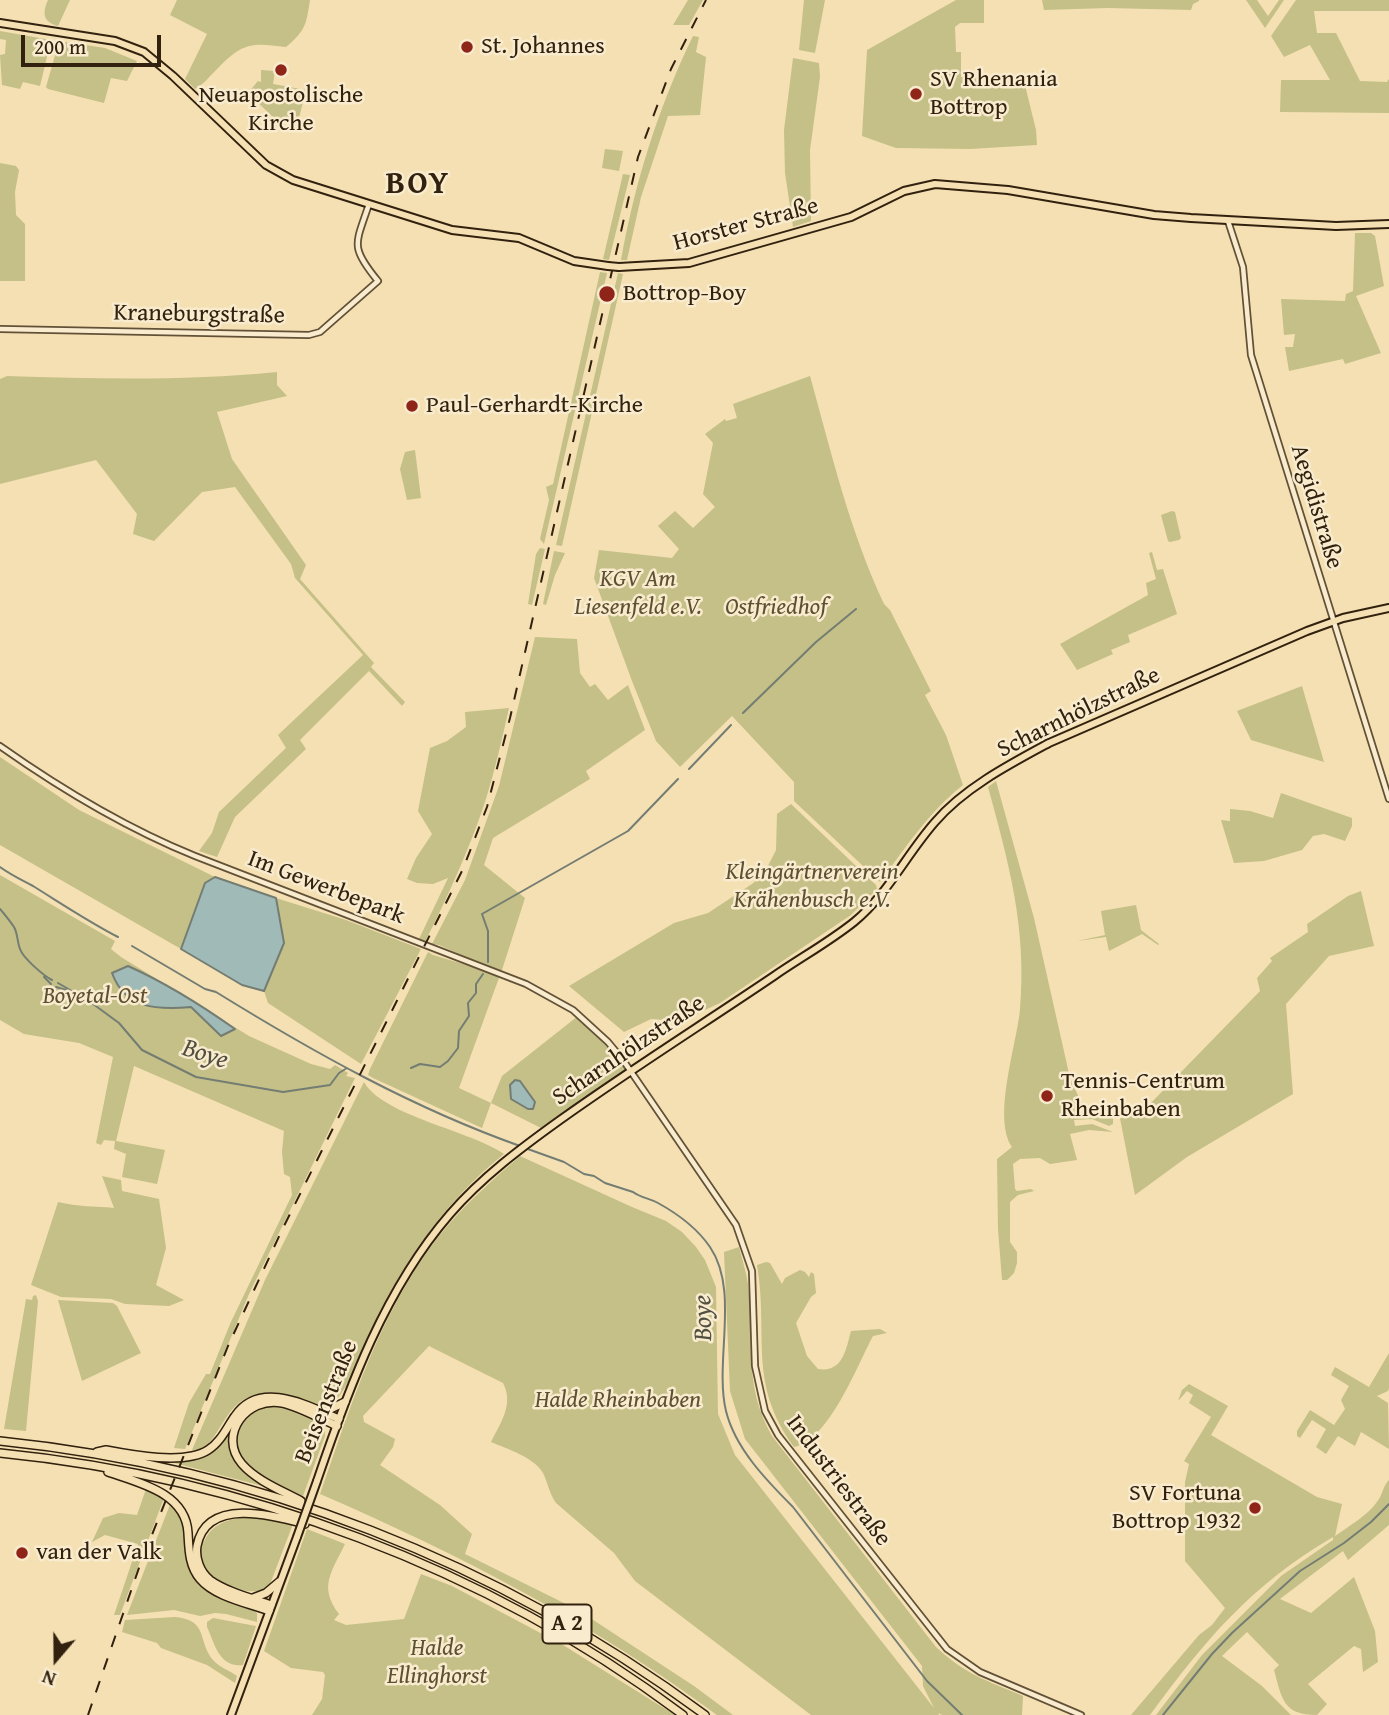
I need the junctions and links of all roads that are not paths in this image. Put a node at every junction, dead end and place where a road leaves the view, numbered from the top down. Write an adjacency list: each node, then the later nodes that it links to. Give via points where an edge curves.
1 (0, 23): 2 (main road, Horster Straße, via 103,38 144,52 266,165 301,184)
2 (369, 204): 3 (main road, Horster Straße, bridge, via 464,233 519,237 574,261 619,267 689,263 851,216 904,191 935,184); 5 (street, Kraneburgstraße, via 358,238 359,258 377,281 320,332)
3 (1228, 221): 4 (main road, Horster Straße); 7 (street, Aegidistraße, via 1243,267 1251,355)
4 (1389, 224)
5 (0, 329)
6 (1389, 608): 7 (main road, Scharnhölzstraße)
7 (1333, 622): 9 (street, Aegidistraße); 10 (main road, Scharnhölzstraße, via 1049,743 994,776 941,815 885,891 856,919)
8 (0, 746): 10 (street, Im Gewerbepark, via 151,837 540,991 589,1024)
9 (1389, 799)
10 (630, 1071): 11 (main road, Scharnhölzstraße); 27 (street, Industriestraße, via 740,1235 752,1271 755,1366 765,1410 778,1435 932,1633 964,1662)
11 (523, 1147): 12 (main road, Beisenstraße, via 464,1198 425,1246 386,1312)
12 (345, 1402): 13 (highway); 14 (main road, Beisenstraße)
13 (322, 1412): 14 (highway); 17 (highway, via 283,1398 258,1398 242,1407 217,1442 200,1454)
14 (338, 1422): 19 (highway, via 283,1403 265,1402 244,1412 234,1431 234,1449 243,1466); 21 (main road, Beisenstraße, bridge)
15 (0, 1441): 17 (highway, A 2)
16 (0, 1453): 18 (highway, A 2)
17 (93, 1453): 19 (highway, A 2, via 209,1478)
18 (93, 1465): 20 (highway, A 2, via 210,1490); 23 (highway, via 175,1501 185,1516 191,1563 199,1578 214,1590)
19 (313, 1508): 26 (highway, A 2, via 432,1555 517,1596 627,1661)
20 (330, 1527): 22 (highway, via 258,1514 229,1515 208,1523 199,1536 198,1564 209,1579); 25 (highway, A 2, via 484,1593 591,1653)
21 (279, 1582): 22 (highway); 23 (main road, Beisenstraße)
22 (253, 1598): 23 (highway)
23 (270, 1608): 24 (main road, Beisenstraße)
24 (231, 1715)
25 (683, 1715)
26 (705, 1715)
27 (1081, 1715)

